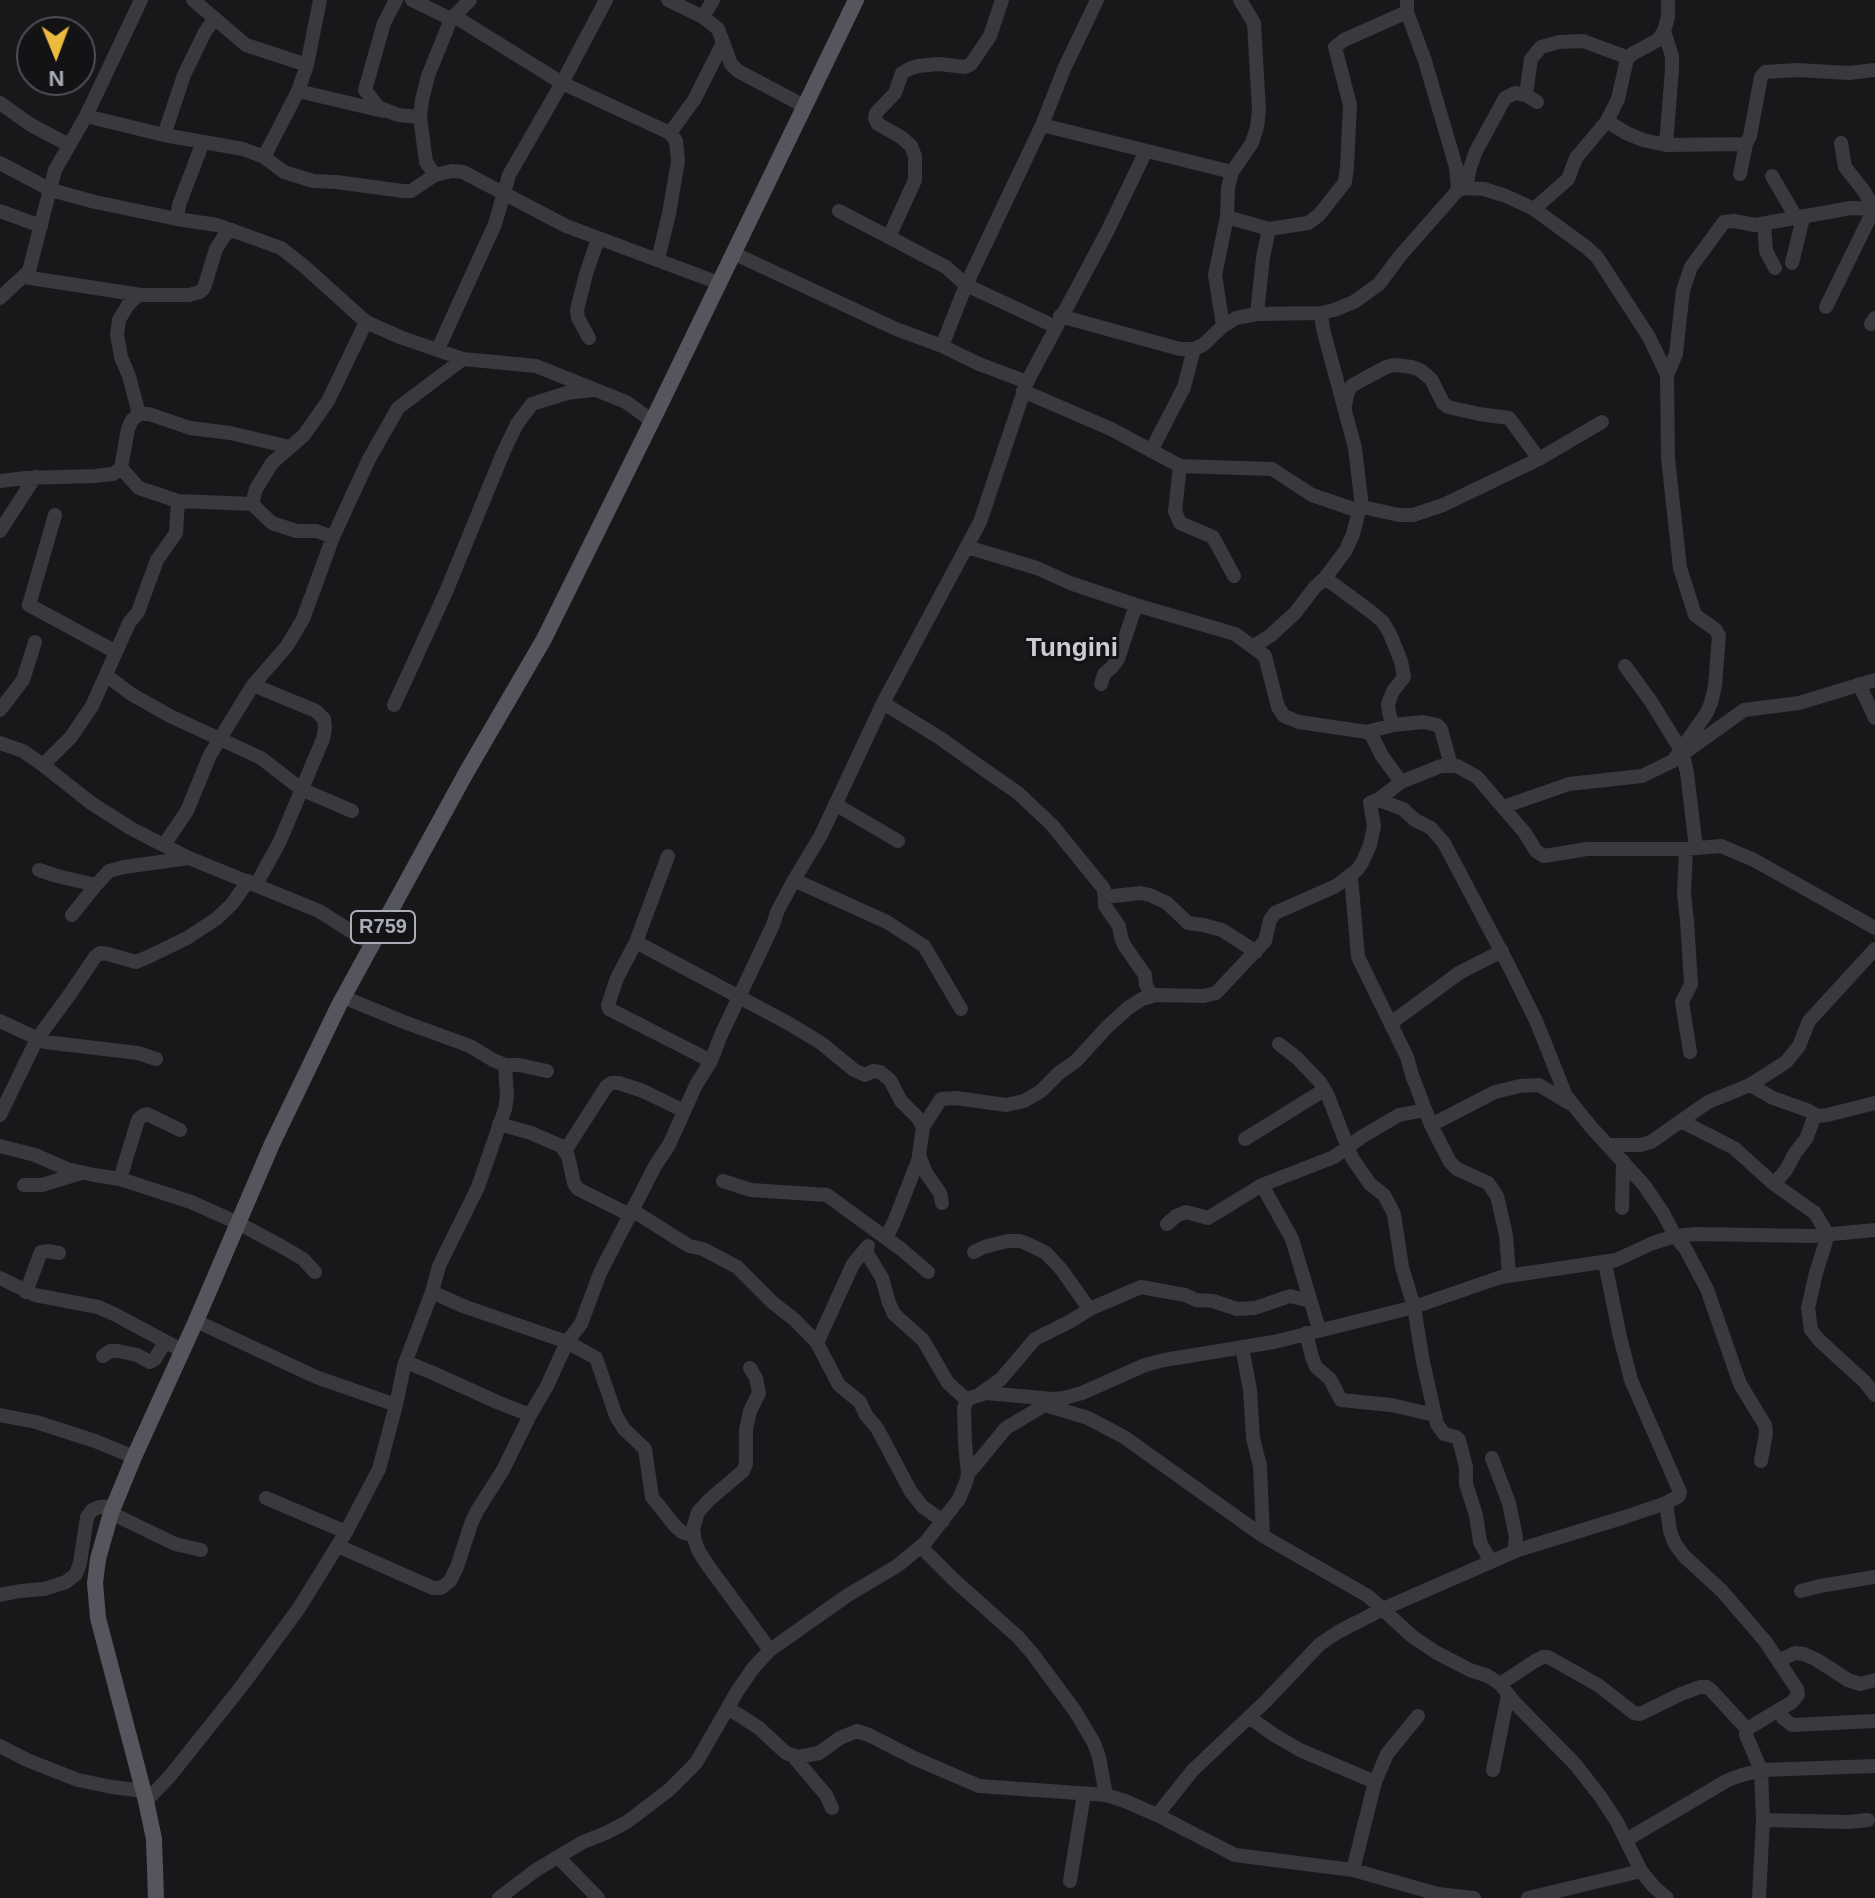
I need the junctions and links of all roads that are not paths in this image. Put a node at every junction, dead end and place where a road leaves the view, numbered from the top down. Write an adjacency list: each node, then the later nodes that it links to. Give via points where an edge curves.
1 (141, 0): 29 (street)
2 (193, 0): 17 (street)
3 (320, 0): 22 (street)
4 (396, 0): 28 (street, via 365,90 378,107)
5 (412, 0): 18 (street)
6 (470, 0): 18 (street)
7 (606, 0): 24 (street)
8 (668, 0): 16 (street)
9 (713, 0): 16 (street)
10 (856, 0): 27 (main road, R759)
11 (1002, 0): 61 (street, via 990,36 971,64 909,69 876,113 878,124 901,137 915,156 915,180)
12 (1097, 0): 32 (street)
13 (1240, 0): 43 (street, via 1254,23 1259,110 1252,143)
14 (1673, 1): 19 (street)
15 (1407, 6): 47 (street); 59 (street, via 1335,47 1350,105 1345,182 1308,223)
16 (703, 17): 20 (street, via 718,29)
17 (215, 18): 22 (street, via 246,45); 34 (street, via 184,75)
18 (452, 18): 24 (street); 30 (street, via 428,76)
19 (1664, 31): 21 (street); 39 (street, via 1672,56)
20 (723, 43): 27 (street, via 738,71); 33 (street)
21 (1627, 59): 31 (street); 47 (street, via 1583,41 1541,47 1528,69 1532,98 1515,93 1505,98)
22 (307, 65): 25 (street)
23 (1875, 70): 37 (street, via 1765,72)
24 (562, 83): 33 (street); 49 (street)
25 (298, 91): 28 (street); 41 (street)
26 (0, 103): 38 (street)
27 (804, 106): 63 (main road, R759)
28 (398, 115): 30 (street)
29 (86, 116): 34 (street); 38 (street)
30 (420, 117): 45 (street, via 426,162)
31 (1607, 121): 39 (street, via 1643,140); 50 (street, via 1576,158 1568,179)
32 (1042, 125): 40 (street); 69 (street)
33 (670, 133): 64 (street, via 678,161)
34 (164, 135): 35 (street)
35 (203, 142): 41 (street); 56 (street)
36 (1841, 143): 51 (street, via 1845,167)
37 (1746, 144): 39 (street); 44 (street)
38 (69, 145): 48 (street)
39 (1666, 145)
40 (1146, 151): 43 (street); 76 (street)
41 (264, 157): 45 (street, via 284,172 313,181 403,191)
42 (0, 163): 48 (street)
43 (1232, 172): 54 (street)
44 (1740, 174)
45 (435, 175): 49 (street, via 463,172)
46 (1772, 176): 55 (street)
47 (1462, 189): 50 (street, via 1484,189); 73 (street, via 1379,284 1354,302)
48 (51, 190): 56 (street); 58 (street)
49 (503, 193): 62 (street); 80 (street, via 495,224)
50 (1534, 209): 83 (street, via 1597,257)
51 (1874, 209): 55 (street); 72 (street)
52 (0, 211): 58 (street)
53 (839, 211): 61 (street)
54 (1227, 217): 59 (street); 77 (street, via 1215,275)
55 (1800, 218): 57 (street); 65 (street)
56 (177, 219): 60 (street)
57 (1764, 224): 66 (street, via 1766,251); 83 (street, via 1724,222 1698,256 1683,290 1676,354)
58 (41, 226): 67 (street)
59 (1269, 229): 74 (street)
60 (232, 230): 70 (street, via 216,249 200,292); 75 (street, via 281,248)
61 (889, 237): 69 (street, via 946,267)
62 (598, 239): 64 (street); 78 (street, via 577,310)
63 (733, 253): 68 (main road, R759); 79 (street)
64 (658, 259): 68 (street)
65 (1792, 263)
66 (1775, 268)
67 (24, 277): 70 (street); 71 (street)
68 (719, 283): 88 (main road, R759)
69 (966, 285): 76 (street); 79 (street)
70 (141, 295): 87 (street, via 128,305 117,335)
71 (0, 298)
72 (1826, 307)
73 (1321, 313): 74 (street); 86 (street)
74 (1257, 314): 77 (street)
75 (366, 322): 80 (street); 90 (street, via 328,401)
76 (1058, 322): 81 (street); 84 (street)
77 (1223, 326): 81 (street)
78 (589, 338)
79 (942, 346): 84 (street)
80 (438, 349): 82 (street)
81 (1194, 349): 91 (street, via 1184,387)
82 (463, 359): 85 (street, via 536,366); 102 (street, via 398,408)
83 (1667, 375): 124 (street, via 1668,458 1680,568 1695,615 1719,636 1711,703)
84 (1025, 386): 91 (street); 103 (street)
85 (597, 389): 88 (street); 117 (street, via 532,404 517,424)
86 (1345, 405): 92 (street, via 1353,385 1386,367 1412,367 1431,379 1448,407 1509,418); 99 (street)
87 (139, 414): 90 (street); 94 (street, via 128,429)
88 (652, 421): 147 (main road, R759, via 544,639)
89 (1602, 422): 92 (street)
90 (290, 447): 98 (street, via 272,463)
91 (1151, 451): 93 (street)
92 (1539, 459): 99 (street, via 1413,515)
93 (1180, 466): 99 (street, via 1272,469 1312,495); 104 (street, via 1175,511 1180,523 1213,537)
94 (121, 468): 95 (street, via 95,476); 97 (street, via 139,488)
95 (35, 477): 96 (street); 101 (street)
96 (0, 481)
97 (178, 501): 98 (street); 109 (street, via 176,533 157,560)
98 (252, 504): 102 (street, via 272,523)
99 (1360, 509): 105 (street, via 1346,550)
100 (55, 515): 109 (street, via 29,605)
101 (0, 531)
102 (333, 537): 115 (street, via 303,619)
103 (967, 547): 106 (street); 116 (street)
104 (1234, 576)
105 (1325, 578): 108 (street, via 1295,613); 120 (street, via 1383,622 1390,634 1404,677 1388,704)
106 (1136, 605): 108 (street, via 1225,631); 113 (street, via 1118,659)
107 (35, 642): 118 (street, via 23,680)
108 (1254, 646): 121 (street, via 1267,659 1284,716)
109 (116, 652): 111 (street)
110 (1625, 666): 124 (street)
111 (106, 675): 122 (street, via 170,716); 125 (street, via 71,737)
112 (1875, 680): 114 (street)
113 (1101, 684)
114 (1859, 684): 119 (street); 124 (street, via 1799,703 1744,710)
115 (253, 685): 122 (street); 128 (street, via 324,719 323,739)
116 (883, 703): 130 (street); 143 (street, via 1034,806 1103,886)
117 (394, 705)
118 (0, 710)
119 (1875, 718)
120 (1393, 725): 121 (street); 126 (street, via 1439,725)
121 (1367, 732): 127 (street)
122 (221, 739): 128 (street, via 261,758); 134 (street, via 187,811)
123 (0, 743): 125 (street)
124 (1679, 755): 131 (street, via 1642,776 1569,784); 135 (street, via 1687,773)
125 (43, 765): 134 (street, via 91,803)
126 (1451, 765): 127 (street); 131 (street, via 1477,777)
127 (1401, 782): 129 (street)
128 (301, 789): 132 (street); 141 (street, via 280,841)
129 (1384, 802): 139 (street, via 1370,802 1370,845); 148 (street, via 1431,828 1444,843)
130 (835, 804): 133 (street); 140 (street)
131 (1503, 807): 135 (street, via 1544,856 1587,849)
132 (352, 811)
133 (898, 841)
134 (164, 845): 137 (street)
135 (1691, 848): 145 (street, via 1721,846 1739,853); 159 (street, via 1684,894 1691,984 1682,1002)
136 (668, 856): 146 (street)
137 (189, 858): 141 (street); 142 (street, via 109,871)
138 (39, 870): 142 (street)
139 (1351, 876): 149 (street, via 1275,913); 156 (street, via 1357,953)
140 (794, 880): 153 (street); 154 (street, via 887,922 924,946)
141 (252, 883): 147 (street, via 319,911); 157 (street, via 216,919 148,957 136,962 100,953)
142 (96, 885): 144 (street)
143 (1105, 897): 149 (street, via 1150,895 1188,923 1222,930); 151 (street)
144 (72, 915)
145 (1875, 928)
146 (636, 942): 153 (street); 161 (street, via 617,978 609,1009)
147 (373, 945): 152 (main road, R759)
148 (1502, 951): 156 (street, via 1459,973); 167 (street)
149 (1256, 952): 151 (street, via 1216,993)
150 (1874, 953): 164 (street, via 1809,1021 1792,1057)
151 (1152, 996): 175 (street, via 1128,1008 1076,1061 1024,1101 1006,1105 943,1098)
152 (343, 997): 162 (street); 193 (main road, R759)
153 (739, 998): 161 (street); 175 (street, via 806,1034 860,1074 880,1072)
154 (961, 1009)
155 (0, 1021): 157 (street)
156 (1391, 1023): 168 (street)
157 (37, 1039): 160 (street); 170 (street)
158 (1279, 1044): 165 (street)
159 (1690, 1052)
160 (156, 1059)
161 (711, 1061): 169 (street)
162 (505, 1065): 163 (street); 173 (street, via 507,1097)
163 (547, 1071)
164 (1750, 1085): 171 (street); 172 (street, via 1708,1102)
165 (1324, 1090): 177 (street); 180 (street)
166 (1875, 1103): 171 (street)
167 (1573, 1105): 174 (street, via 1539,1085 1520,1086 1495,1092); 178 (street)
168 (1425, 1110): 174 (street); 180 (street, via 1399,1115)
169 (684, 1111): 181 (street, via 611,1083); 192 (street)
170 (0, 1115)
171 (1815, 1115): 187 (street, via 1806,1139)
172 (1681, 1121): 178 (street, via 1644,1145); 187 (street, via 1734,1148)
173 (499, 1124): 181 (street, via 554,1141); 208 (street)
174 (1431, 1125): 205 (street, via 1453,1166 1488,1183 1497,1196)
175 (923, 1127): 182 (street)
176 (180, 1130): 185 (street, via 142,1116)
177 (1245, 1139)
178 (1608, 1145): 183 (street)
179 (0, 1146): 184 (street)
180 (1347, 1148): 189 (street); 210 (street, via 1394,1214)
181 (565, 1151): 192 (street, via 578,1189)
182 (919, 1158): 190 (street); 197 (street, via 894,1222)
183 (1623, 1161): 191 (street); 198 (street)
184 (81, 1173): 185 (street); 188 (street)
185 (120, 1179): 193 (street)
186 (723, 1181): 197 (street, via 751,1190 827,1195)
187 (1774, 1184): 196 (street, via 1815,1213)
188 (24, 1185)
189 (1262, 1185): 194 (street, via 1208,1218 1186,1212); 209 (street, via 1292,1239)
190 (942, 1203)
191 (1622, 1208)
192 (631, 1212): 215 (street, via 581,1324); 216 (street, via 737,1267)
193 (238, 1223): 203 (street, via 303,1259); 212 (main road, R759)
194 (1167, 1224)
195 (1875, 1230): 196 (street)
196 (1828, 1235): 198 (street); 222 (street, via 1810,1298 1810,1325)
197 (883, 1236): 199 (street); 204 (street)
198 (1675, 1236): 202 (street); 231 (street, via 1707,1289 1740,1384 1765,1425)
199 (865, 1250): 216 (street, via 853,1264); 223 (street, via 894,1314 923,1340 948,1383)
200 (974, 1252): 211 (street, via 1007,1241 1028,1244 1046,1253)
201 (59, 1253): 207 (street, via 41,1252)
202 (1605, 1263): 205 (street); 234 (street, via 1631,1380 1680,1492)
203 (315, 1272)
204 (928, 1272)
205 (1509, 1275): 210 (street)
206 (0, 1278): 207 (street)
207 (26, 1292): 214 (street, via 98,1307)
208 (432, 1292): 215 (street); 220 (street)
209 (1310, 1301): 211 (street, via 1290,1296 1237,1309 1141,1287); 213 (street)
210 (1414, 1307): 213 (street); 228 (street)
211 (1092, 1308): 223 (street, via 1035,1339 1001,1379)
212 (196, 1321): 218 (main road, R759); 225 (street, via 316,1377)
213 (1312, 1331): 217 (street); 228 (street, via 1316,1367 1341,1400)
214 (165, 1342): 218 (street); 219 (street, via 153,1361 118,1351)
215 (567, 1342): 227 (street); 238 (street, via 598,1360 616,1416 645,1449 652,1497 675,1526)
216 (817, 1343): 236 (street, via 839,1385 860,1402 877,1428 911,1492)
217 (1242, 1347): 224 (street, via 1145,1365); 239 (street, via 1260,1466)
218 (183, 1351): 229 (main road, R759)
219 (103, 1356)
220 (406, 1362): 225 (street); 227 (street)
221 (750, 1368): 238 (street, via 759,1393 746,1430 746,1464 698,1512)
222 (1875, 1395)
223 (974, 1397): 224 (street, via 999,1394); 232 (street, via 964,1408)
224 (1049, 1402): 232 (street, via 1006,1428); 239 (street, via 1124,1437)
225 (396, 1405): 237 (street, via 379,1469)
226 (0, 1415): 229 (street, via 36,1422)
227 (530, 1415): 241 (street, via 477,1511 457,1567 444,1586 433,1588)
228 (1435, 1415): 244 (street, via 1441,1431 1459,1440 1480,1542)
229 (134, 1457): 235 (main road, R759)
230 (1492, 1458): 240 (street, via 1509,1503)
231 (1761, 1461)
232 (968, 1474): 236 (street)
233 (266, 1498): 237 (street)
234 (1666, 1503): 240 (street, via 1532,1546); 250 (street, via 1675,1544)
235 (113, 1509): 243 (street, via 175,1544); 247 (street, via 100,1507 87,1517 80,1563 66,1582); 267 (main road, R759, via 95,1583 98,1618)
236 (943, 1521): 242 (street)
237 (346, 1532): 241 (street)
238 (694, 1536): 249 (street, via 709,1567)
239 (1263, 1536): 248 (street)
240 (1515, 1544): 244 (street)
241 (338, 1546): 267 (street, via 241,1687 170,1776)
242 (921, 1547): 249 (street); 266 (street, via 1032,1653 1094,1743)
243 (201, 1550)
244 (1491, 1562): 248 (street)
245 (1875, 1577): 246 (street)
246 (1801, 1591)
247 (0, 1595)
248 (1383, 1609): 252 (street, via 1437,1653); 256 (street, via 1320,1644)
249 (770, 1650): 253 (street)
250 (1780, 1660): 251 (street, via 1804,1654 1848,1680); 254 (street, via 1798,1695)
251 (1875, 1680)
252 (1504, 1689): 258 (street, via 1535,1661 1548,1657 1634,1713 1707,1687); 262 (street); 272 (street, via 1575,1764)
253 (728, 1708): 260 (street); 273 (street, via 696,1763 669,1790 627,1822)
254 (1780, 1709): 257 (street, via 1792,1725); 258 (street)
255 (1418, 1716): 264 (street, via 1387,1754)
256 (1249, 1717): 264 (street, via 1302,1751); 269 (street, via 1193,1770)
257 (1875, 1721)
258 (1747, 1729): 263 (street)
259 (0, 1746): 267 (street, via 78,1780)
260 (793, 1756): 265 (street, via 819,1753 857,1731 979,1786); 268 (street)
261 (1875, 1766): 263 (street)
262 (1493, 1770)
263 (1761, 1770): 270 (street); 272 (street, via 1728,1780)
264 (1375, 1782): 274 (street)
265 (1084, 1794): 266 (street); 276 (street)
266 (1106, 1795): 269 (street)
267 (145, 1796): 279 (main road, R759, via 154,1839)
268 (832, 1808)
269 (1157, 1815): 274 (street, via 1235,1855)
270 (1763, 1820): 271 (street); 285 (street)
271 (1868, 1820)
272 (1626, 1840): 275 (street)
273 (558, 1857): 280 (street); 281 (street)
274 (1353, 1870): 278 (street)
275 (1641, 1871): 277 (street); 284 (street)
276 (1070, 1881)
277 (1570, 1892): 283 (street)
278 (1437, 1896): 282 (street)
279 (156, 1898)
280 (499, 1898)
281 (598, 1898)
282 (1474, 1898)
283 (1528, 1898)
284 (1667, 1898)
285 (1759, 1898)

